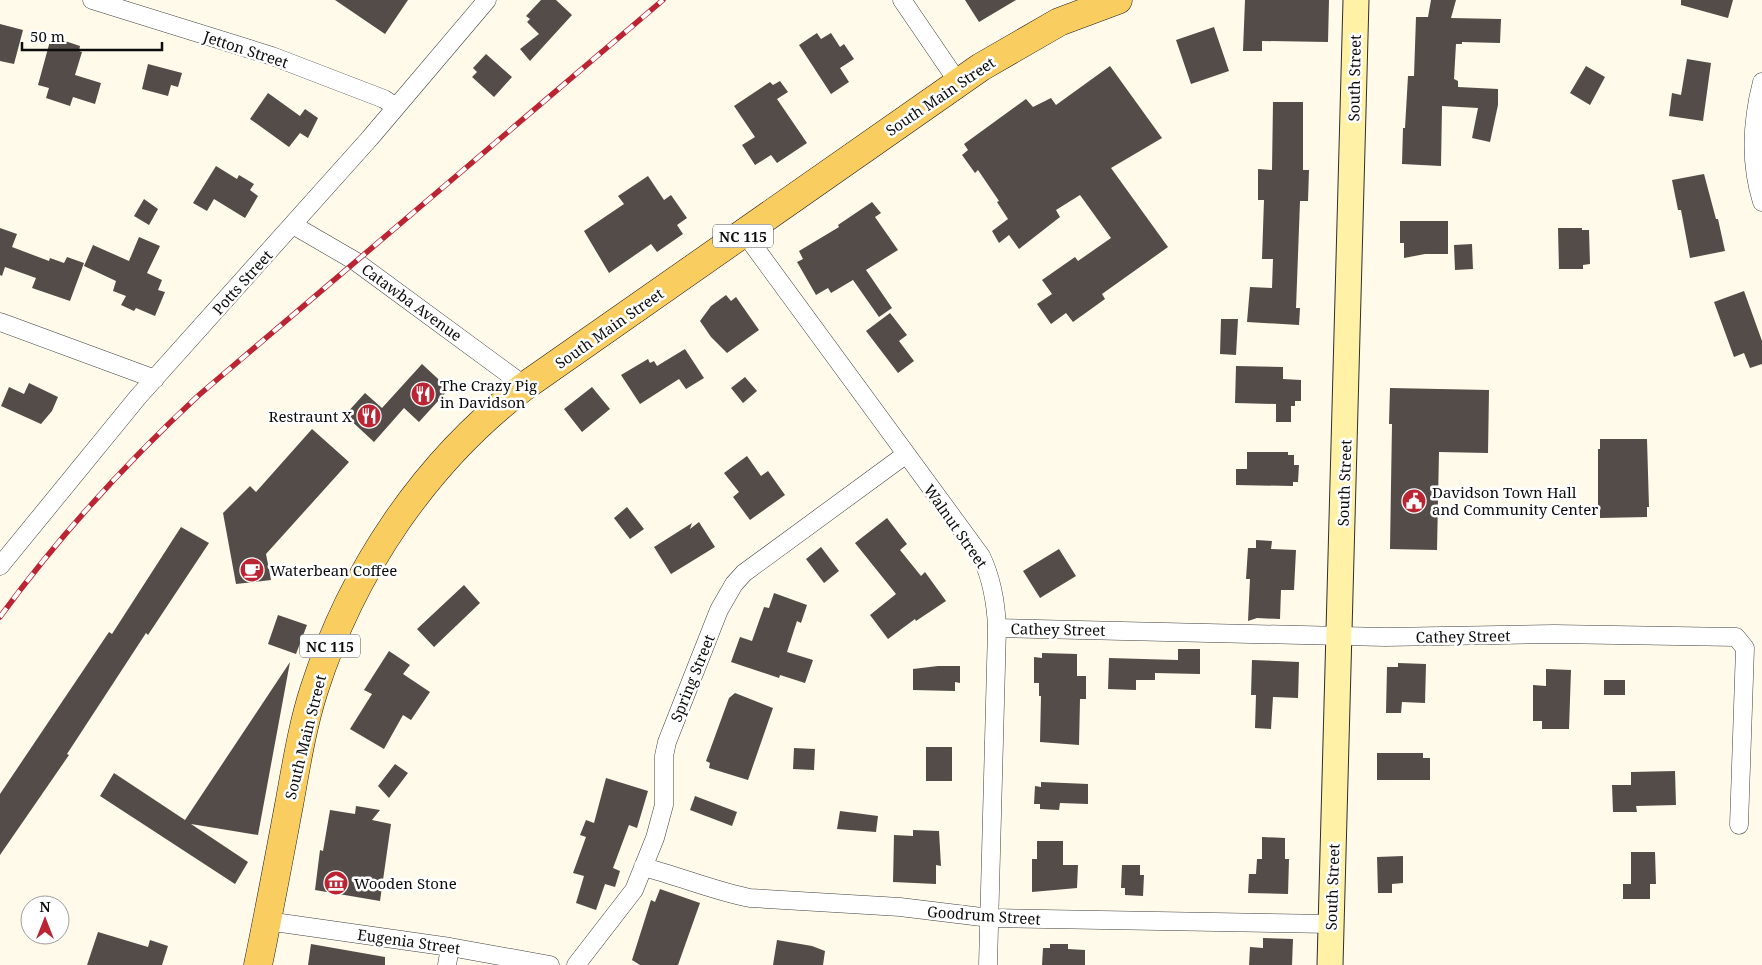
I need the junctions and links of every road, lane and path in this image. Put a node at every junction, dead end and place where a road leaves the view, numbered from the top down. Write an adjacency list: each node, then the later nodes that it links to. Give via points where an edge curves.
1 (92, 0): 8 (street, Jetton Street, via 272,56 384,99)
2 (487, 0): 8 (street, Potts Street)
3 (902, 0): 6 (street)
4 (1118, 0): 6 (main road, South Main Street / NC 115, via 1034,35)
5 (1356, 0): 18 (street, South Street)
6 (958, 82): 11 (main road, South Main Street / NC 115)
7 (1762, 82): 9 (street, via 1754,143)
8 (396, 107): 10 (street, Potts Street)
9 (1762, 202)
10 (293, 224): 13 (street, Potts Street); 14 (street, Catawba Avenue, via 355,261)
11 (745, 234): 14 (main road, South Main Street / NC 115); 15 (street, Walnut Street)
12 (0, 322): 13 (street)
13 (154, 379): 16 (street, Potts Street)
14 (525, 386): 22 (main road, South Main Street / NC 115, via 498,407 441,466 386,536 358,586 332,641 314,691 299,748)
15 (905, 455): 17 (street, Walnut Street, via 981,556 993,586); 20 (street, Spring Street, via 744,573 734,584 719,610 672,728 664,756 664,804)
16 (0, 566)
17 (997, 628): 18 (street, Cathey Street); 21 (street, Walnut Street)
18 (1339, 637): 19 (street, Cathey Street, via 1554,634 1736,637 1745,648); 23 (street, South Street)
19 (1739, 825)
20 (643, 867): 21 (street, Goodrum Street, via 750,898 900,907); 28 (street, Spring Street, via 634,890)
21 (990, 918): 23 (street, Goodrum Street); 29 (street, Walnut Street)
22 (267, 921): 24 (street, Eugenia Street); 25 (main road, South Main Street / NC 115)
23 (1331, 924): 30 (street, South Street)
24 (450, 947): 26 (street); 27 (street, Eugenia Street)
25 (258, 965)
26 (447, 965)
27 (550, 965)
28 (576, 965)
29 (988, 965)
30 (1330, 965)

